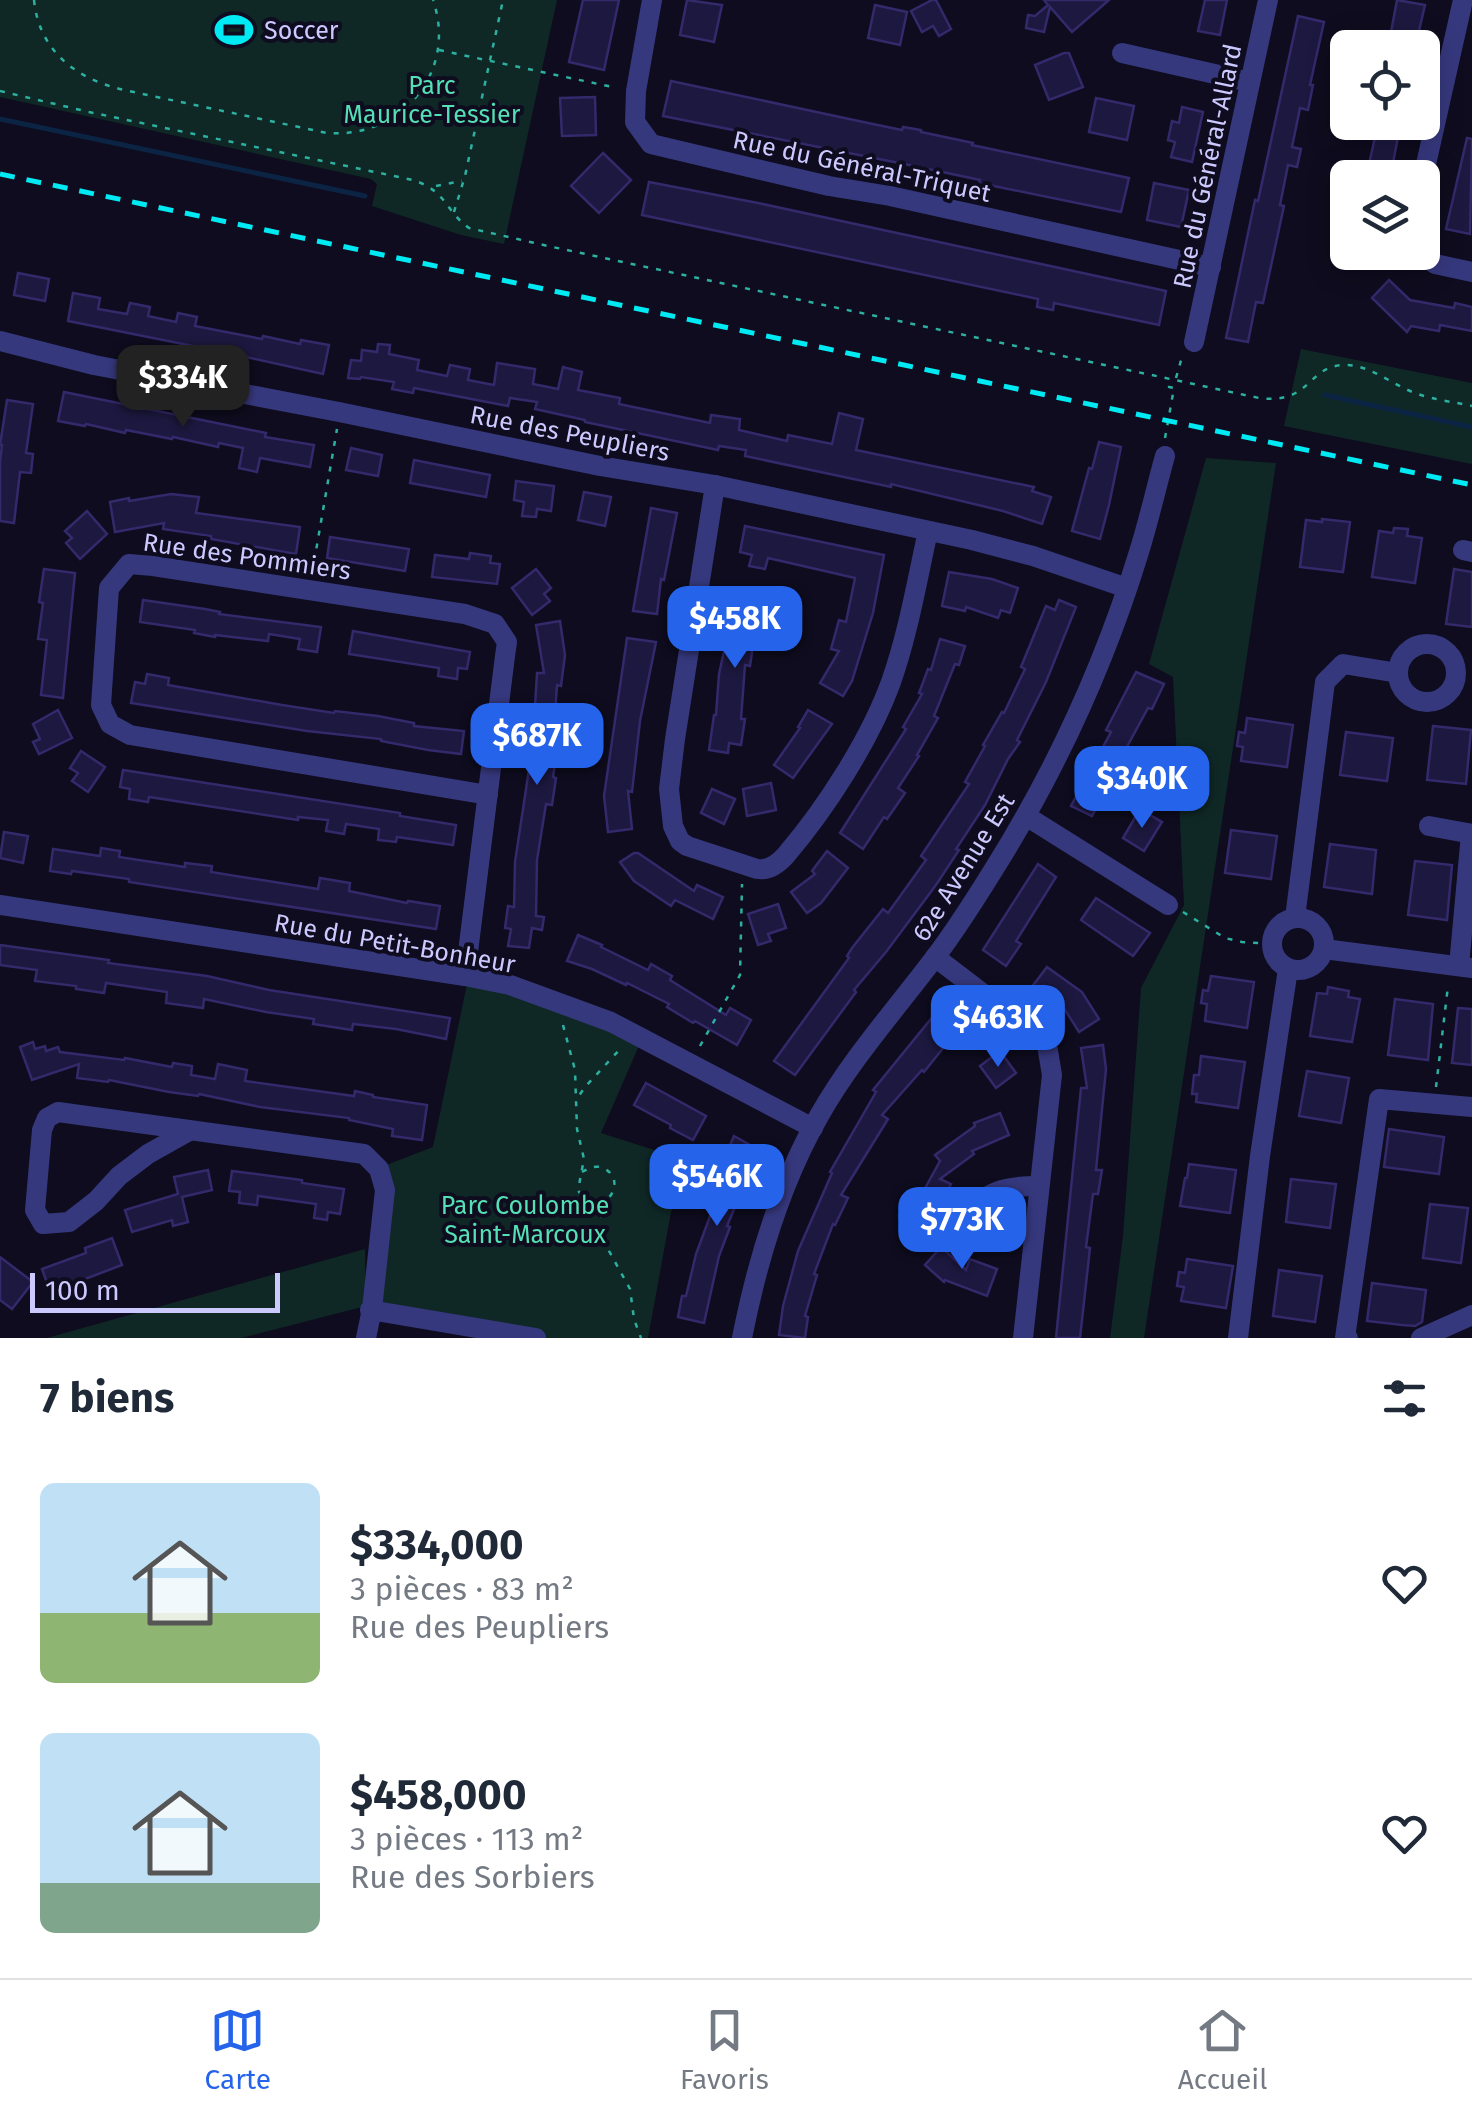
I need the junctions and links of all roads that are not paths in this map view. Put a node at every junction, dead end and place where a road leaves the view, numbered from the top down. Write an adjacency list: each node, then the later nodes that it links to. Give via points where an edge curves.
1 (652, 0): 8 (street, Rue du Général-Triquet, via 635,122 651,144)
2 (1268, 0): 5 (street, Rue du Général-Allard)
3 (1463, 0): 6 (street)
4 (1122, 53): 5 (street)
5 (1250, 82): 8 (street, Rue du Général-Allard)
6 (1427, 160)
7 (1440, 265): 9 (street)
8 (1211, 267): 11 (street, Rue du Général-Allard)
9 (1472, 272)
10 (0, 341): 13 (street, Rue des Peupliers)
11 (1188, 348)
12 (1162, 449): 15 (street, 62e Avenue Est)
13 (715, 486): 14 (street, Rue des Peupliers); 14 (street, via 675,739 673,826 687,846 757,869 786,855 852,765 890,684)
14 (928, 531): 15 (street, Rue des Peupliers)
15 (1127, 588): 19 (street, 62e Avenue Est, via 1088,690)
16 (1464, 666): 17 (street, via 1424,644 1403,656); 17 (street, via 1433,701 1408,694)
17 (1398, 673): 24 (street, via 1343,664 1326,682)
18 (488, 796): 18 (street, Rue des Pommiers, via 130,735 110,724 101,705 109,588 129,564 465,614 495,624 507,642); 29 (street, Rue des Pommiers)
19 (1026, 816): 23 (street); 26 (street, 62e Avenue Est)
20 (1429, 826): 21 (street)
21 (1472, 834): 27 (street)
22 (0, 905): 29 (street, Rue du Petit-Bonheur)
23 (1168, 905)
24 (1296, 918): 25 (street, via 1316,924); 28 (street, via 1276,929 1272,944)
25 (1324, 950): 27 (street); 28 (street, via 1312,967)
26 (935, 958): 31 (street, 62e Avenue Est); 33 (street, via 1047,1046 1052,1075)
27 (1460, 966)
28 (1288, 969): 41 (street)
29 (466, 976): 31 (street, Rue du Petit-Bonheur, via 610,1022)
30 (1472, 1107): 42 (street, via 1379,1099)
31 (813, 1128): 39 (street, 62e Avenue Est, via 764,1247)
32 (190, 1131): 32 (street, via 148,1154 70,1222 43,1224 35,1210 42,1130 58,1112); 35 (street, via 364,1154 379,1169 385,1190)
33 (1039, 1186): 34 (street); 34 (street, via 996,1192 972,1212 987,1231)
34 (1033, 1231): 40 (street)
35 (370, 1310): 37 (street); 38 (street)
36 (1472, 1314): 43 (street)
37 (366, 1338)
38 (536, 1338)
39 (742, 1338)
40 (1023, 1338)
41 (1238, 1338)
42 (1348, 1338)
43 (1421, 1338)

